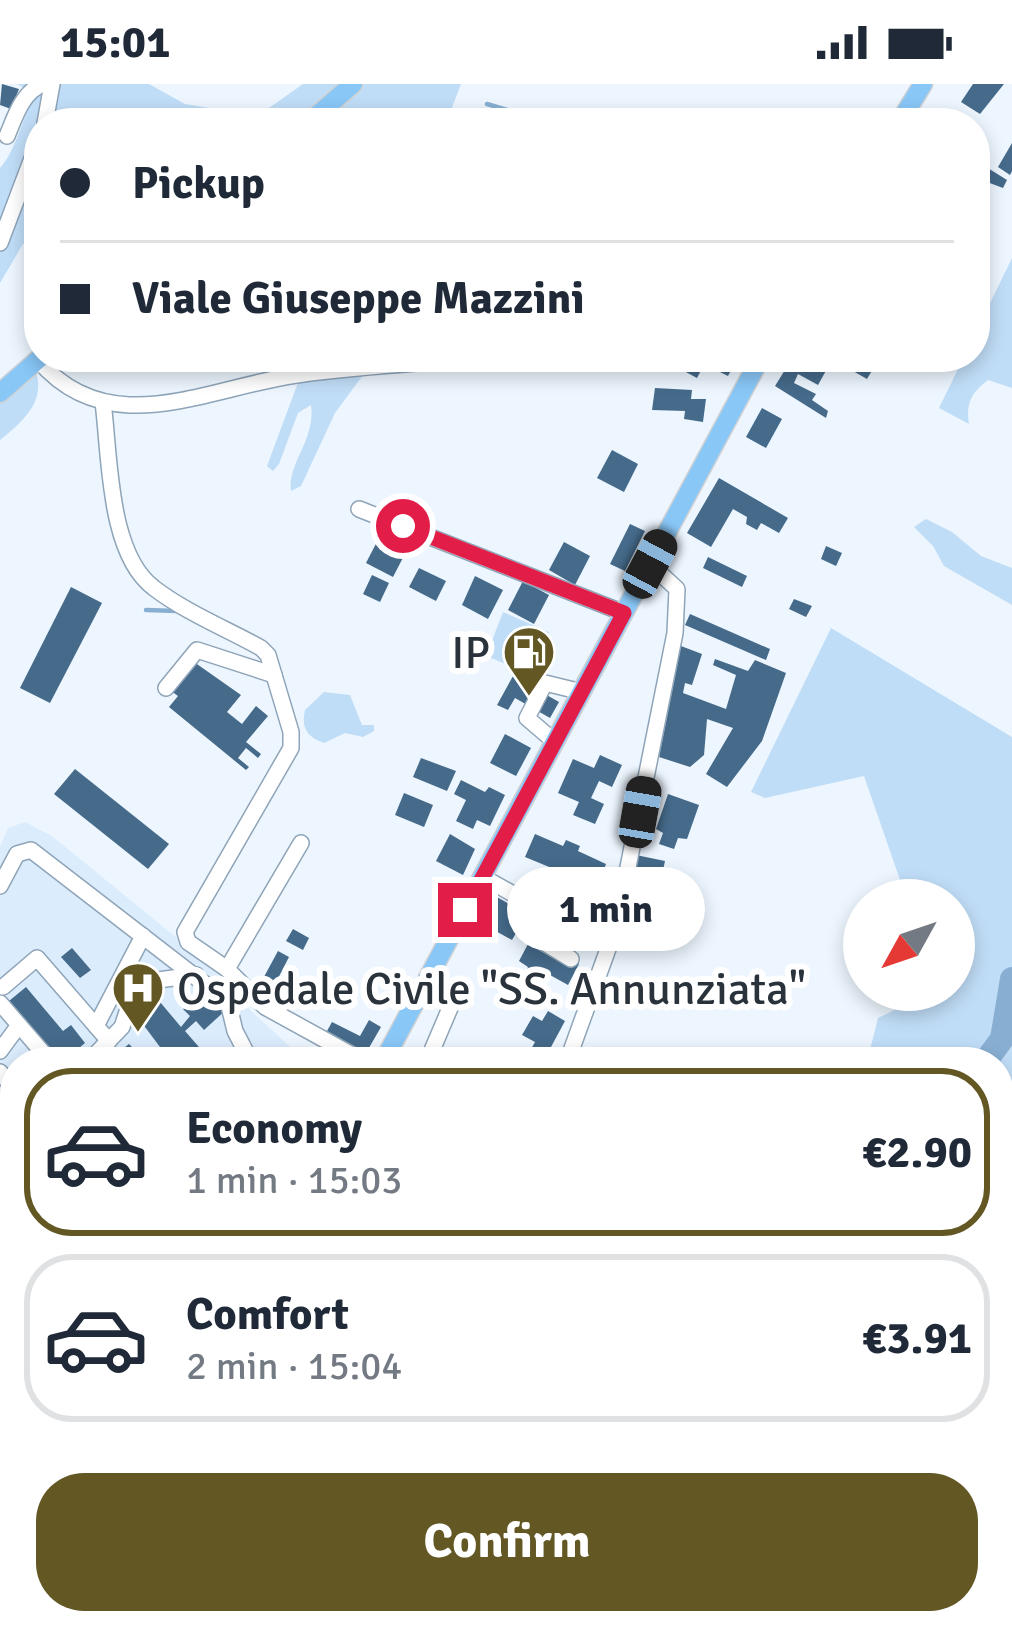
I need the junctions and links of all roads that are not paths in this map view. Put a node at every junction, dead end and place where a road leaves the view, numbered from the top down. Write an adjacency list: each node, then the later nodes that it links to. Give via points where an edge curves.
1 (353, 84): 3 (main road)
2 (47, 87): 4 (street, via 33,89)
3 (325, 108)
4 (7, 136)
5 (24, 180): 6 (street)
6 (0, 243)
7 (50, 372): 10 (street)
8 (339, 372): 10 (street, via 268,379 169,406)
9 (753, 372): 12 (main road)
10 (103, 402): 14 (street, via 132,564 153,588 261,648)
11 (359, 509): 13 (street)
12 (650, 564): 13 (main road); 37 (street, via 677,589 675,633 616,927)
13 (624, 613): 16 (main road)
14 (274, 675): 15 (street, via 197,650); 23 (street, via 291,748 185,932)
15 (166, 688)
16 (582, 692): 17 (main road); 17 (street, via 544,683 527,718)
17 (555, 742): 19 (main road)
18 (301, 843): 23 (street)
19 (483, 877): 22 (street, via 551,916 540,940); 25 (main road)
20 (0, 886): 21 (street, via 17,854 31,850)
21 (143, 937): 24 (street); 28 (street)
22 (572, 958)
23 (227, 969): 34 (street, via 266,1006)
24 (196, 975): 29 (street, via 134,988); 33 (street, via 228,1001)
25 (429, 977): 35 (main road); 36 (street, via 456,994)
26 (2, 995): 27 (street); 28 (street, via 38,958)
27 (19, 1025): 30 (street); 31 (street)
28 (96, 1026): 29 (street)
29 (109, 1041): 32 (street)
30 (3, 1047)
31 (38, 1047)
32 (103, 1047)
33 (243, 1047)
34 (338, 1047)
35 (391, 1047)
36 (433, 1047)
37 (572, 1047)

